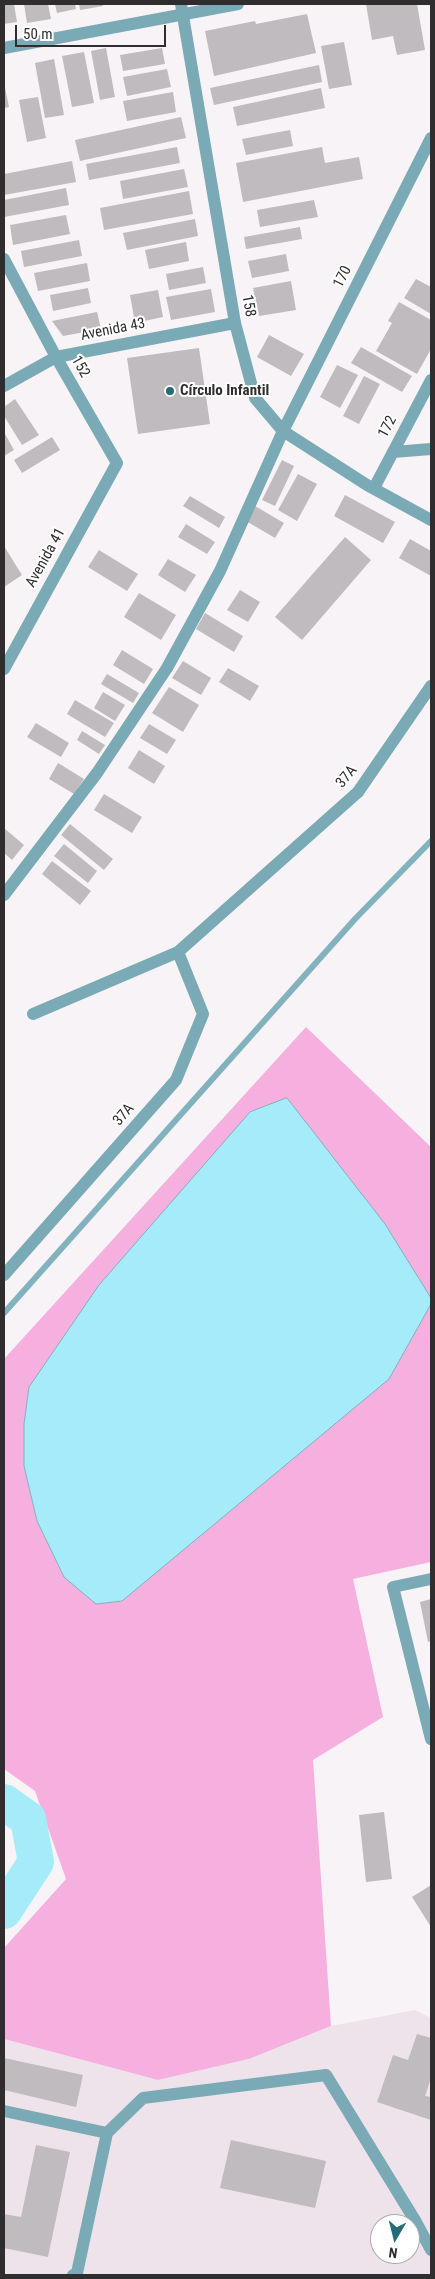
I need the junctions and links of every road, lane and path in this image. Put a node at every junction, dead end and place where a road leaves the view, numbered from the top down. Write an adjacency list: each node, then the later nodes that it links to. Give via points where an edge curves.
1 (238, 4): 2 (street)
2 (182, 9): 3 (street); 6 (street, 158)
3 (4, 48)
4 (431, 138): 10 (street, 170)
5 (4, 259): 7 (street, 152)
6 (235, 323): 7 (street, Avenida 43); 10 (street, 158, via 255,398)
7 (56, 357): 9 (street, Avenida 43); 13 (street, 152)
8 (431, 380): 12 (street, 172)
9 (4, 386)
10 (283, 431): 14 (street, 158); 18 (street, 170, via 220,571 167,668 97,773)
11 (431, 449): 12 (street)
12 (393, 452): 14 (street, 172)
13 (117, 463): 16 (street, Avenida 41)
14 (374, 488): 15 (street, 158)
15 (431, 520)
16 (4, 669)
17 (431, 686): 19 (street, 37A, via 358,792)
18 (4, 895)
19 (178, 952): 20 (street, 37A); 21 (street, 37A, via 203,1014 176,1080)
20 (34, 1014)
21 (4, 1275)
22 (431, 1579): 23 (street, via 393,1587)
23 (431, 1739)
24 (4, 2111): 25 (street)
25 (107, 2133): 26 (street, via 144,2098 326,2075); 27 (street, via 77,2273)
26 (431, 2250)
27 (73, 2275)

